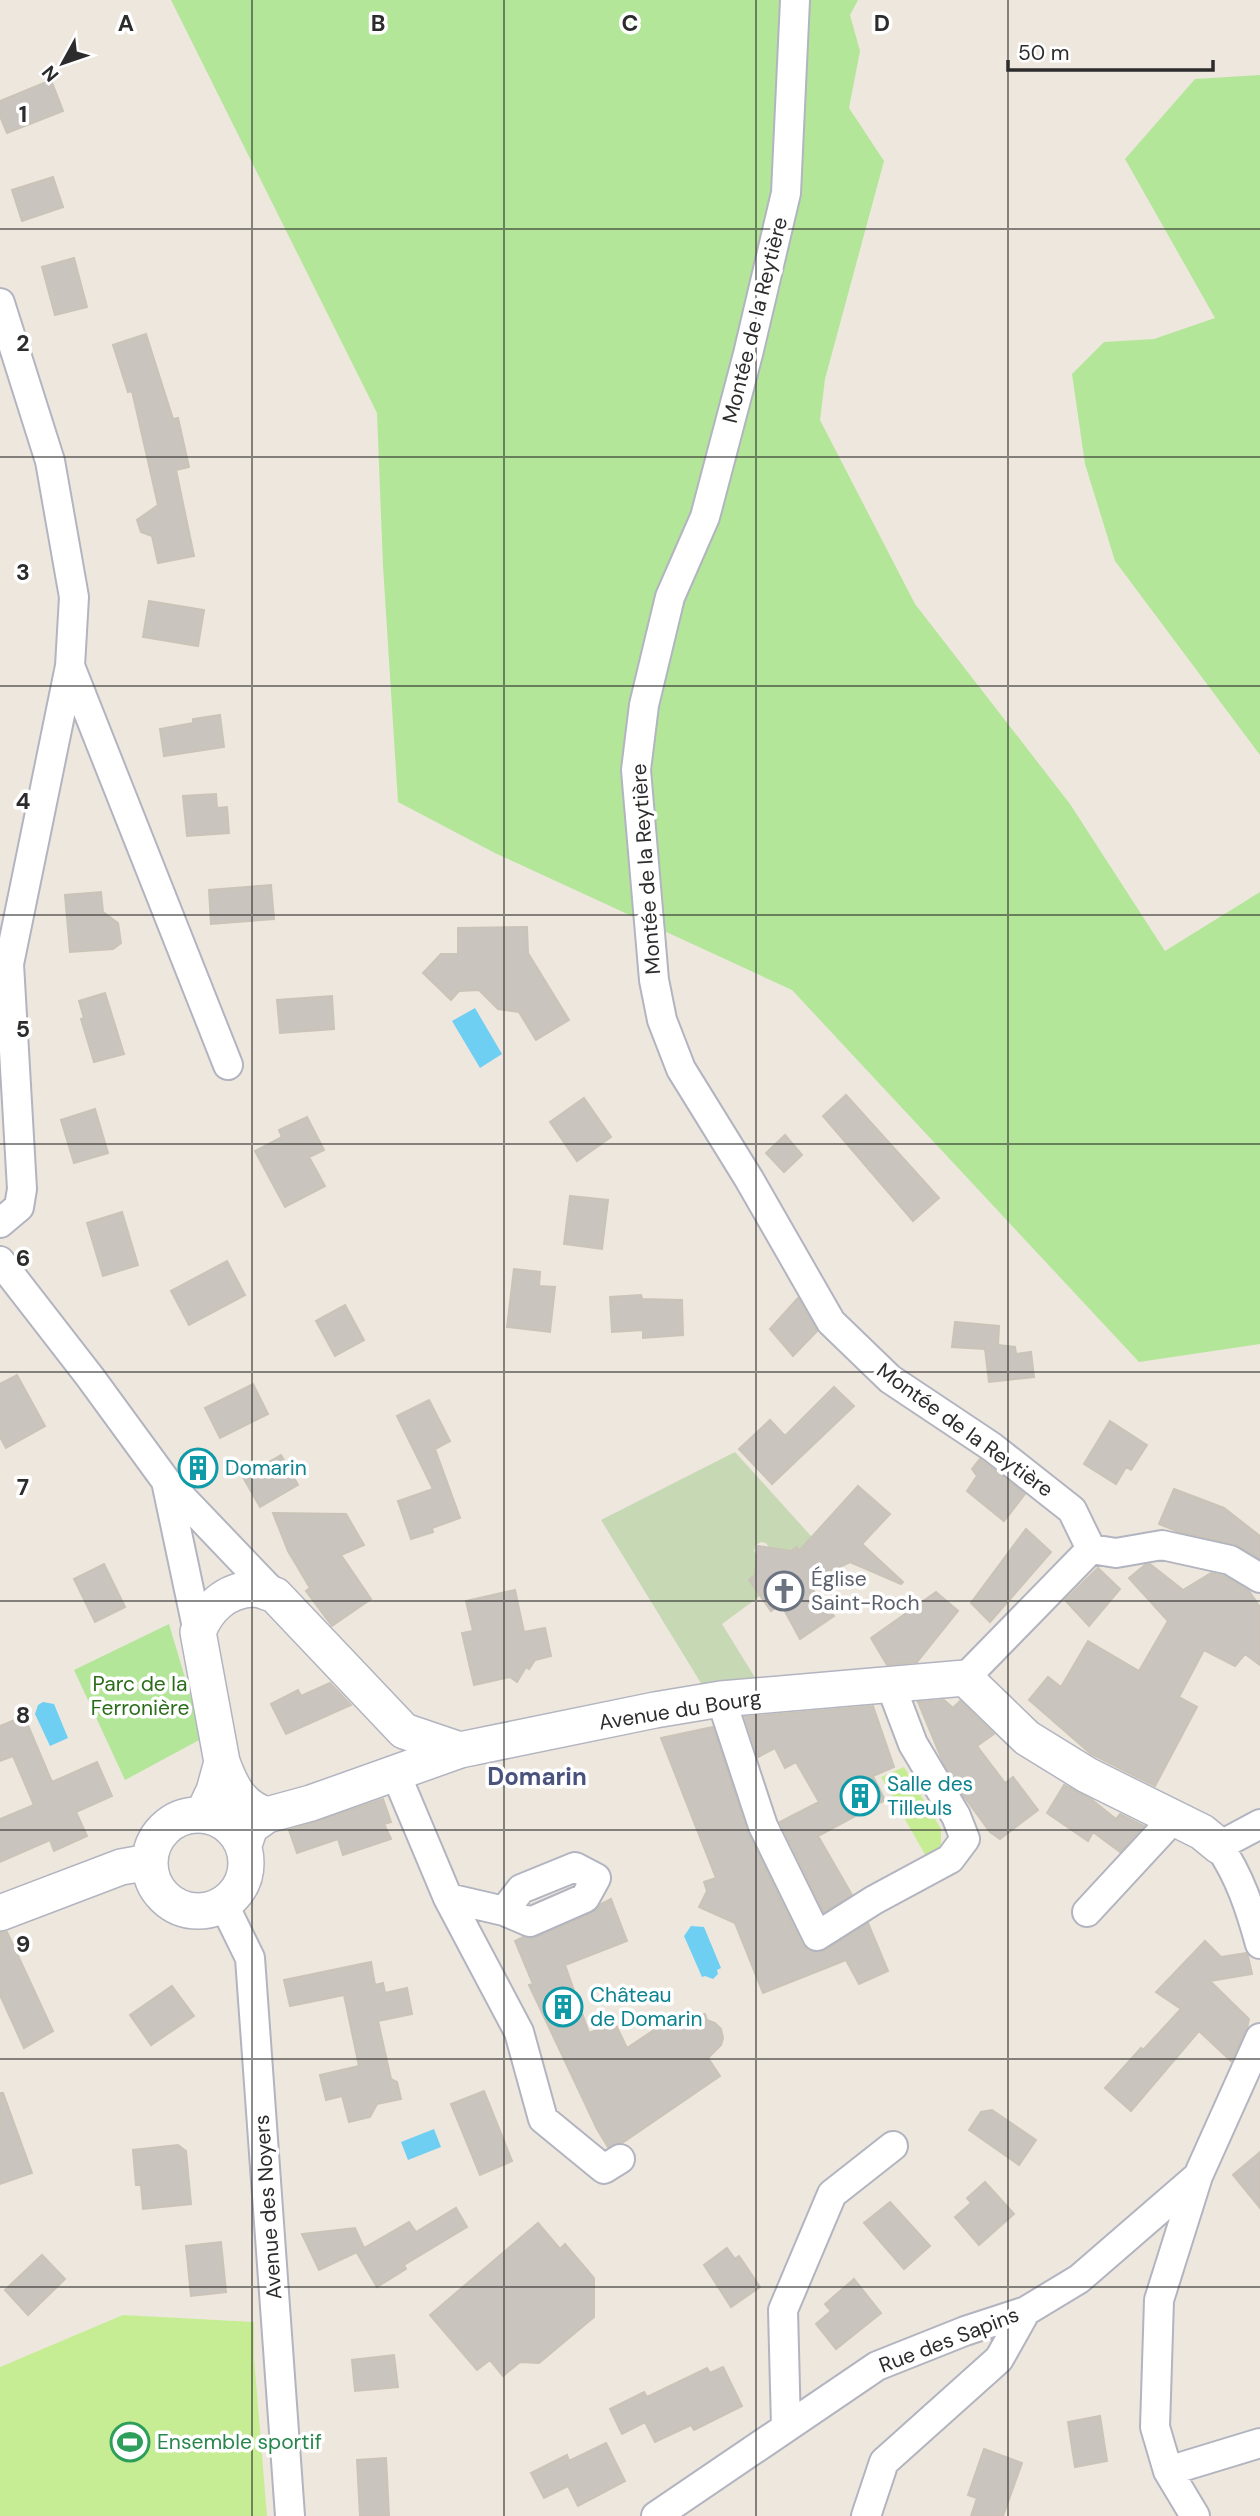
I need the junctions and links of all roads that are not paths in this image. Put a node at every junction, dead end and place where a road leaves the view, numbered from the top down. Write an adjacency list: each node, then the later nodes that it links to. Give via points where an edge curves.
1 (795, 0): 9 (street, Montée de la Reytière, via 786,193 705,517 670,597 644,705 636,769 654,980 662,1020 681,1069 831,1322 890,1379 992,1447 1072,1510)
2 (0, 303): 3 (street, via 50,461 74,597)
3 (70, 666): 4 (street); 5 (street)
4 (4, 956): 6 (street, via 22,1189 19,1207)
5 (228, 1065)
6 (0, 1223)
7 (0, 1261): 8 (street)
8 (166, 1482): 11 (street); 12 (street)
9 (1091, 1549): 10 (street, via 1116,1553 1162,1545 1230,1560); 13 (street)
10 (1260, 1578)
11 (275, 1595): 12 (street, via 255,1588 230,1594 205,1615); 16 (street)
12 (198, 1632): 18 (street)
13 (965, 1678): 14 (street, Avenue du Bourg); 22 (street, via 1027,1738 1087,1775)
14 (891, 1686): 15 (street, Avenue du Bourg); 15 (street, via 913,1744 965,1839 950,1859 817,1936 763,1826)
15 (721, 1699): 17 (street, Avenue du Bourg)
16 (404, 1731): 17 (street); 19 (street)
17 (460, 1750): 19 (street, Avenue du Bourg)
18 (222, 1762): 20 (street); 21 (street, via 241,1801)
19 (385, 1775): 21 (street, Avenue du Bourg); 27 (street)
20 (203, 1814): 24 (street, via 228,1824); 26 (street, via 183,1816 165,1826 153,1842)
21 (267, 1815): 24 (street, via 250,1827)
22 (1174, 1818): 25 (street); 30 (street)
23 (1260, 1824): 25 (street)
24 (244, 1845): 28 (street, via 247,1867 240,1889)
25 (1220, 1846): 32 (street, via 1245,1893)
26 (149, 1862): 28 (street, via 153,1883 165,1900 184,1910 204,1912); 31 (street, via 121,1867)
27 (448, 1898): 29 (street); 35 (street, via 519,2032 543,2119 604,2169)
28 (224, 1905): 41 (street, Avenue des Noyers, via 250,1958)
29 (504, 1911)
30 (1087, 1912)
31 (0, 1913)
32 (1260, 1944)
33 (1260, 2038): 36 (street)
34 (893, 2146): 38 (street, via 832,2194 783,2310)
35 (620, 2159)
36 (1198, 2176): 37 (street, Rue des Sapins, via 1079,2279); 40 (street, via 1159,2300 1155,2427)
37 (1026, 2311): 38 (street, Rue des Sapins, via 877,2366); 43 (street, via 999,2359 884,2462)
38 (786, 2427): 42 (street, Rue des Sapins)
39 (1260, 2443): 40 (street)
40 (1168, 2471): 44 (street)
41 (290, 2516)
42 (656, 2516)
43 (866, 2516)
44 (1195, 2516)

